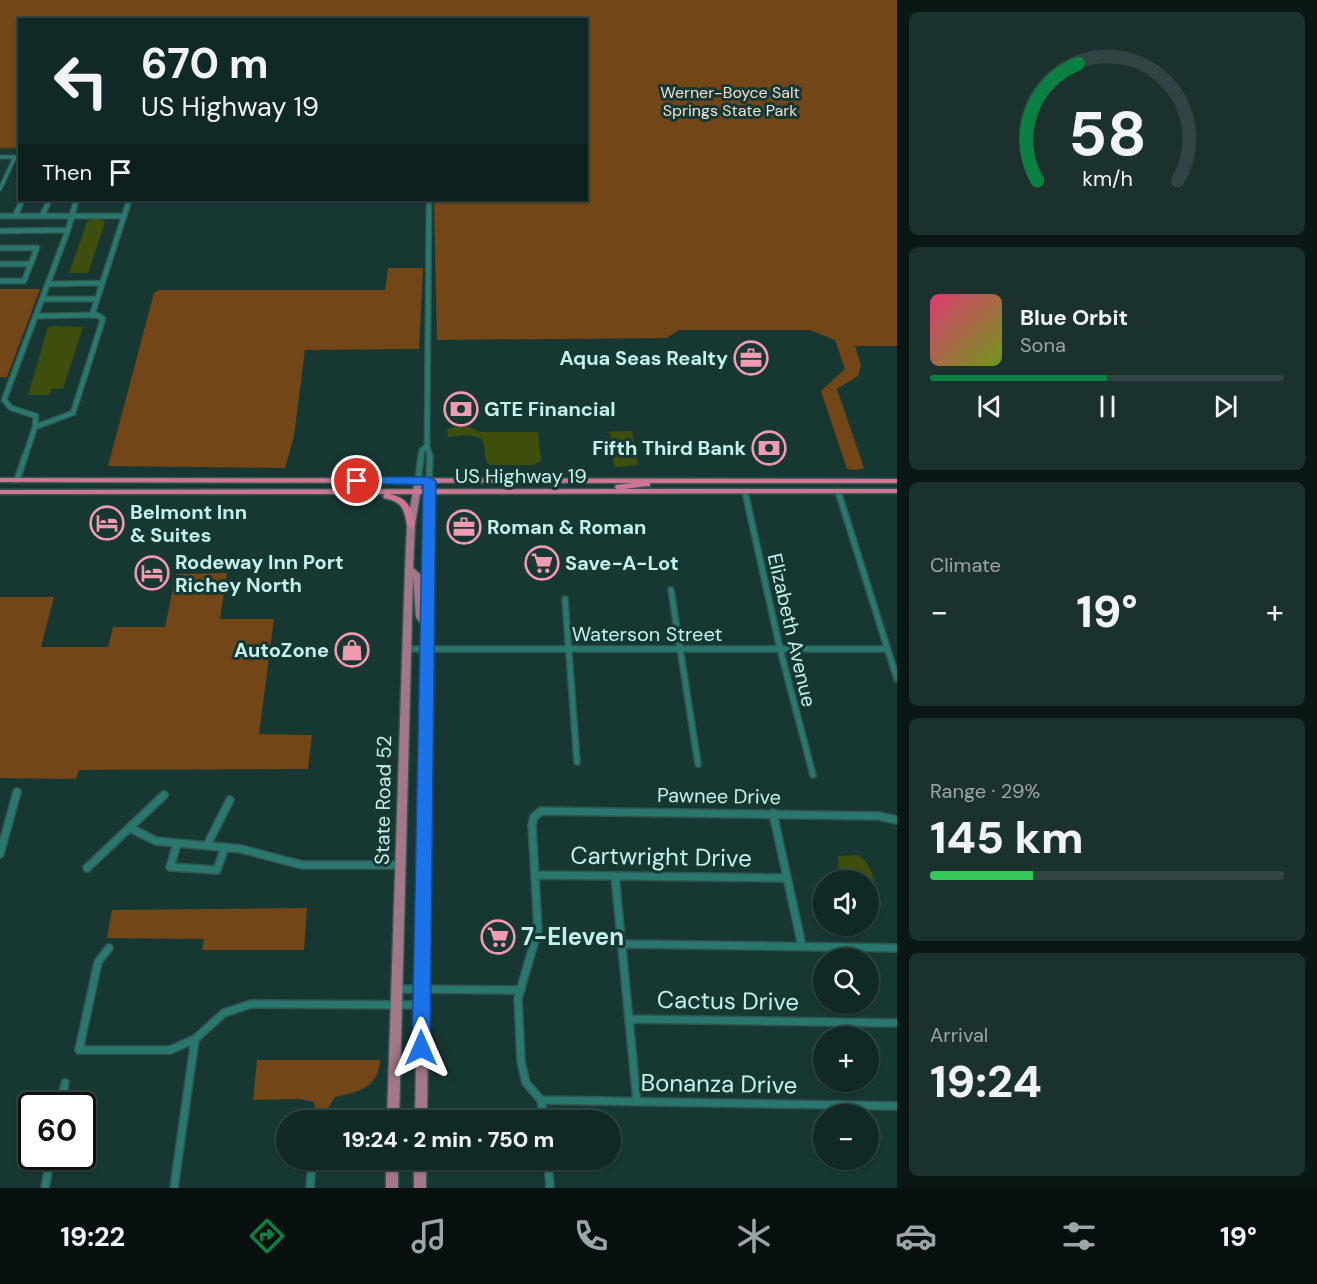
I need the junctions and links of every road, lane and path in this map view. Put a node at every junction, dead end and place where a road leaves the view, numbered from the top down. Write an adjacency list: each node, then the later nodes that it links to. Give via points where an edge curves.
1 (0, 157): 2 (street)
2 (17, 157): 3 (street)
3 (0, 189)
4 (22, 201): 10 (street)
5 (49, 201): 11 (street)
6 (76, 201): 12 (street)
7 (129, 201): 13 (street)
8 (429, 201): 27 (street)
9 (0, 216): 10 (street)
10 (15, 216): 11 (street)
11 (42, 216): 12 (street)
12 (70, 216): 13 (street); 14 (street)
13 (124, 216): 21 (street)
14 (68, 230): 15 (street); 20 (street)
15 (0, 231)
16 (0, 248): 18 (street, via 37,248)
17 (0, 264): 18 (street)
18 (31, 264): 19 (street, via 24,281)
19 (0, 281)
20 (48, 284): 21 (street); 22 (street)
21 (102, 284): 23 (street)
22 (42, 299): 23 (street); 25 (street)
23 (97, 299): 24 (street)
24 (92, 315): 25 (street); 26 (street, via 103,319 74,413)
25 (36, 316): 26 (street, via 4,400 8,408 36,416)
26 (35, 428): 29 (street)
27 (427, 446): 34 (street, via 422,450); 35 (street, via 431,463)
28 (0, 480): 29 (highway, US Highway 19)
29 (17, 480): 32 (highway, US Highway 19)
30 (654, 480): 31 (highway, US Highway 19); 35 (highway, US Highway 19); 45 (highway, via 640,486)
31 (755, 480): 36 (highway, US Highway 19); 46 (highway, via 716,486 661,486)
32 (96, 481): 33 (highway, US Highway 19); 38 (highway, via 77,486 10,486)
33 (217, 481): 34 (highway, US Highway 19); 41 (highway, via 197,486 118,486)
34 (418, 481): 35 (highway, US Highway 19); 43 (main road, State Road 52)
35 (429, 481): 44 (main road, State Road 52)
36 (897, 481)
37 (897, 486): 39 (highway, via 846,487)
38 (0, 490): 41 (highway, US Highway 19)
39 (838, 491): 40 (highway, US Highway 19); 47 (highway, US Highway 19); 58 (street)
40 (897, 491)
41 (102, 492): 42 (highway, US Highway 19)
42 (366, 492): 43 (highway, US Highway 19); 48 (highway, via 403,501)
43 (416, 492): 44 (highway, US Highway 19); 48 (main road, State Road 52)
44 (429, 492): 45 (highway, US Highway 19); 52 (main road, State Road 52)
45 (583, 492): 46 (highway, US Highway 19)
46 (649, 492): 47 (highway, US Highway 19)
47 (745, 492): 57 (street, Elizabeth Avenue)
48 (411, 525): 49 (main road, State Road 52)
49 (409, 569): 52 (main road, via 417,575 420,617); 54 (main road, State Road 52)
50 (671, 590): 56 (street)
51 (564, 600): 53 (street)
52 (426, 628): 55 (main road, State Road 52)
53 (567, 648): 55 (street, Waterson Street); 56 (street, Waterson Street); 60 (street)
54 (406, 649): 55 (street, Waterson Street); 73 (main road, State Road 52)
55 (426, 649): 83 (main road, State Road 52)
56 (679, 649): 57 (street, Waterson Street); 61 (street)
57 (780, 649): 58 (street, Waterson Street); 62 (street, Elizabeth Avenue)
58 (887, 649): 59 (street)
59 (897, 679)
60 (577, 762)
61 (698, 764)
62 (813, 775)
63 (17, 792): 72 (street)
64 (164, 795): 68 (street)
65 (230, 800): 70 (street)
66 (773, 813): 67 (street, Pawnee Drive); 75 (street, Pawnee Drive, via 541,811 532,825); 77 (street)
67 (897, 820)
68 (130, 828): 69 (street, via 156,841); 74 (street)
69 (177, 844): 70 (street); 71 (street, via 170,867 217,870)
70 (207, 845): 71 (street)
71 (225, 847): 73 (street, via 302,865)
72 (0, 854)
73 (400, 865): 82 (main road, State Road 52)
74 (87, 868)
75 (536, 875): 76 (street, Cartwright Drive); 84 (street, via 538,930)
76 (615, 876): 77 (street, Cartwright Drive); 78 (street)
77 (787, 878): 79 (street)
78 (622, 944): 79 (street); 87 (street)
79 (802, 945): 81 (street)
80 (109, 948): 89 (street, via 98,962 78,1050 170,1050)
81 (897, 948)
82 (397, 988): 83 (street); 85 (main road, State Road 52)
83 (422, 989): 84 (street); 86 (main road, State Road 52)
84 (520, 990): 92 (street, via 521,1062 526,1083)
85 (396, 1005): 86 (street); 89 (street, via 250,1004 224,1013); 95 (main road, State Road 52)
86 (422, 1005): 96 (main road, State Road 52)
87 (630, 1019): 88 (street, Cactus Drive); 93 (street)
88 (897, 1023)
89 (195, 1039): 104 (street)
90 (65, 1083): 91 (street)
91 (63, 1092)
92 (541, 1100): 93 (street, Bonanza Drive); 97 (street)
93 (637, 1102): 94 (street, Bonanza Drive)
94 (897, 1106)
95 (393, 1110)
96 (421, 1110)
97 (542, 1110)
98 (48, 1170): 103 (street)
99 (311, 1170): 105 (street)
100 (392, 1170): 106 (main road)
101 (420, 1170): 107 (main road)
102 (549, 1170): 108 (street)
103 (45, 1188)
104 (174, 1188)
105 (310, 1188)
106 (392, 1188)
107 (420, 1188)
108 (550, 1188)

